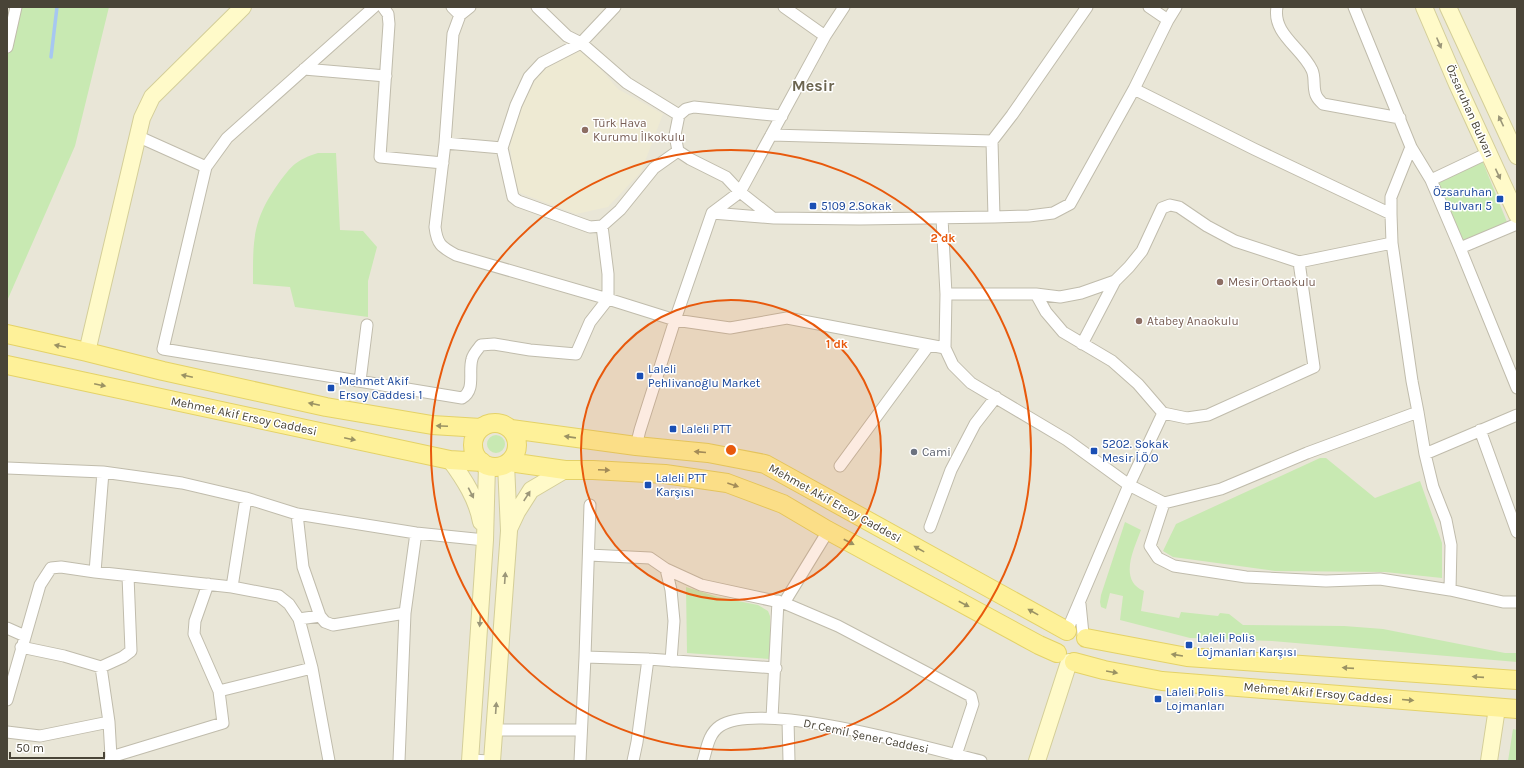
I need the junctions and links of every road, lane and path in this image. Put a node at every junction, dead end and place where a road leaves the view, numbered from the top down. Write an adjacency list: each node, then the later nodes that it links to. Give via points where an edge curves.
1 (16, 7): 21 (street)
2 (243, 7): 29 (street, via 152,97)
3 (374, 7): 22 (street)
4 (383, 7): 23 (street, via 388,14 389,24)
5 (470, 7): 17 (street)
6 (537, 7): 20 (street, via 567,36)
7 (615, 7): 20 (street)
8 (784, 7): 19 (street)
9 (844, 7): 19 (street)
10 (1087, 7): 30 (street)
11 (1149, 7): 18 (street)
12 (1176, 7): 18 (street)
13 (1277, 7): 27 (street, via 1278,23 1314,73 1316,96 1323,104)
14 (1354, 7): 27 (street)
15 (1424, 7): 35 (street, Özsaruhan Bulvarı, one-way to 35)
16 (1448, 7): 36 (street, Özsaruhan Bulvarı, one-way to 16)
17 (456, 11): 31 (street)
18 (1168, 20): 24 (street)
19 (825, 36): 26 (street)
20 (581, 43): 25 (street, via 627,84); 33 (street, via 542,63 529,77)
21 (7, 47)
22 (304, 69): 23 (street); 38 (street, via 227,138)
23 (386, 76): 37 (street, via 380,157)
24 (1134, 89): 42 (street); 44 (street, via 1070,204 1053,213)
25 (678, 115): 26 (street, via 694,107); 34 (street, via 675,135)
26 (782, 116): 28 (street)
27 (1400, 118): 32 (street)
28 (771, 135): 30 (street); 40 (street)
29 (137, 136): 38 (street); 62 (street)
30 (992, 141): 44 (street)
31 (445, 143): 33 (street); 37 (street)
32 (1411, 147): 39 (street); 42 (street, via 1391,197)
33 (502, 148): 48 (street, via 514,197 518,201 590,227)
34 (678, 151): 40 (street, via 726,177); 48 (street, via 654,168 620,210)
35 (1488, 153): 39 (street); 43 (street, Özsaruhan Bulvarı, one-way to 43)
36 (1517, 156)
37 (443, 163): 55 (street, via 435,227 436,239 444,249 456,255)
38 (206, 167): 64 (street, via 163,349)
39 (1431, 180): 50 (street)
40 (740, 192): 41 (street); 45 (street)
41 (712, 213): 45 (street); 56 (street)
42 (1391, 214): 49 (street)
43 (1517, 215)
44 (994, 217): 46 (street)
45 (774, 218): 46 (street)
46 (942, 218): 53 (street)
47 (1517, 224): 50 (street)
48 (602, 226): 55 (street, via 608,274)
49 (1392, 243): 51 (street); 67 (street)
50 (1460, 248): 65 (street)
51 (1299, 262): 52 (street, via 1235,241 1179,207 1170,205 1162,208 1142,251); 68 (street, via 1314,367 1208,415 1187,418)
52 (1114, 281): 54 (street, via 1081,293 1060,297); 59 (street)
53 (946, 294): 54 (street); 61 (street)
54 (1036, 294): 59 (street, via 1046,312 1063,332)
55 (608, 299): 56 (street); 64 (street, via 590,322 576,354 494,344 481,345 472,358 470,390 462,398)
56 (675, 320): 60 (street, via 730,328 788,318); 73 (street)
57 (366, 326): 64 (street)
58 (7, 334): 62 (main road, one-way to 58)
59 (1082, 344): 68 (street, via 1117,366 1138,384)
60 (929, 345): 61 (street); 78 (street)
61 (945, 348): 66 (street, via 957,370 971,383)
62 (87, 352): 70 (main road, one-way to 62, via 432,425 326,407)
63 (7, 365): 75 (main road, Mehmet Akif Ersoy Caddesi, one-way to 75)
64 (360, 381)
65 (1517, 388)
66 (996, 397): 82 (street, via 1067,440); 87 (street, via 976,424 951,470)
67 (1418, 412): 74 (street); 84 (street, via 1307,453 1221,489)
68 (1163, 413): 82 (street)
69 (1517, 415): 72 (street)
70 (481, 428): 71 (main road, via 500,423); 77 (main road, via 476,433 473,445 477,458)
71 (512, 429): 73 (main road, Mehmet Akif Ersoy Caddesi, one-way to 71); 76 (main road, via 518,446 516,453)
72 (1480, 430): 74 (street); 90 (street)
73 (636, 446): 107 (main road, Mehmet Akif Ersoy Caddesi, one-way to 73, via 765,464 708,453)
74 (1425, 454): 99 (street, via 1450,538)
75 (450, 460): 77 (main road, Mehmet Akif Ersoy Caddesi); 92 (street, one-way to 92, via 464,479 478,508)
76 (507, 463): 77 (main road, via 500,466); 80 (main road, Mehmet Akif Ersoy Caddesi); 89 (street)
77 (485, 464): 92 (street)
78 (840, 466)
79 (7, 468): 81 (street)
80 (565, 470): 88 (main road, Mehmet Akif Ersoy Caddesi, one-way to 88, via 665,474 727,483 783,504); 89 (street, one-way to 80, via 531,490)
81 (103, 472): 83 (street, via 182,483); 95 (street)
82 (1128, 485): 84 (street); 101 (street)
83 (246, 498): 86 (street); 98 (street)
84 (1164, 503): 99 (street, via 1150,546 1158,558 1174,566 1246,577 1326,581 1380,579)
85 (590, 505): 93 (street)
86 (297, 514): 91 (street); 104 (street, via 303,567)
87 (930, 527)
88 (827, 530): 100 (street); 112 (main road, Mehmet Akif Ersoy Caddesi, one-way to 112)
89 (508, 531): 125 (street, one-way to 89)
90 (1517, 532)
91 (416, 533): 92 (street); 103 (street)
92 (485, 540): 130 (street, one-way to 130)
93 (589, 555): 94 (street, via 650,558); 110 (street)
94 (666, 568): 100 (street, via 701,585); 113 (street, via 674,620)
95 (95, 572): 96 (street); 108 (street, via 61,566 51,568 40,585)
96 (128, 576): 97 (street); 114 (street, via 130,651 123,658)
97 (208, 584): 98 (street); 118 (street, via 195,621 194,634)
98 (232, 587): 105 (street, via 279,596 289,604)
99 (1450, 590): 102 (street, via 1503,602)
100 (781, 602): 116 (street); 128 (street, via 838,626 971,696 973,704)
101 (1080, 602): 107 (street); 107 (street)
102 (1517, 602)
103 (405, 613): 104 (street, via 333,625 325,622); 132 (street)
104 (320, 616): 105 (street)
105 (299, 619): 115 (street)
106 (7, 628): 108 (street)
107 (1079, 634): 112 (main road, via 1088,643 1087,654 1079,661); 112 (main road, via 1058,637 1056,642); 117 (main road, Mehmet Akif Ersoy Caddesi, one-way to 107, via 1187,657)
108 (24, 636): 109 (street)
109 (21, 647): 114 (street); 119 (street)
110 (585, 657): 111 (street); 126 (street)
111 (648, 659): 113 (street); 135 (street)
112 (1067, 659): 120 (main road, Mehmet Akif Ersoy Caddesi, one-way to 120, via 1104,670 1162,681); 139 (street)
113 (671, 661): 116 (street)
114 (101, 667): 124 (street)
115 (312, 668): 118 (street); 131 (street)
116 (776, 668): 122 (street)
117 (1517, 680)
118 (219, 691): 129 (street, via 223,723)
119 (7, 700)
120 (1497, 708): 121 (main road, Mehmet Akif Ersoy Caddesi); 140 (street)
121 (1517, 709)
122 (772, 718): 123 (street, Dr Cemil Şener Caddesi); 136 (street, Dr Cemil Şener Caddesi, via 736,720 720,726 710,737)
123 (788, 720): 128 (street, Dr Cemil Şener Caddesi, via 859,732); 137 (street)
124 (109, 722): 127 (street, via 40,736); 129 (street)
125 (494, 730): 126 (street); 133 (street)
126 (581, 730): 134 (street)
127 (7, 732)
128 (956, 755): 138 (street, Dr Cemil Şener Caddesi)
129 (111, 759)
130 (469, 760): 133 (street)
131 (329, 761)
132 (399, 761)
133 (491, 761)
134 (580, 761)
135 (633, 761)
136 (703, 761)
137 (789, 761)
138 (981, 761)
139 (1037, 761)
140 (1489, 761)

